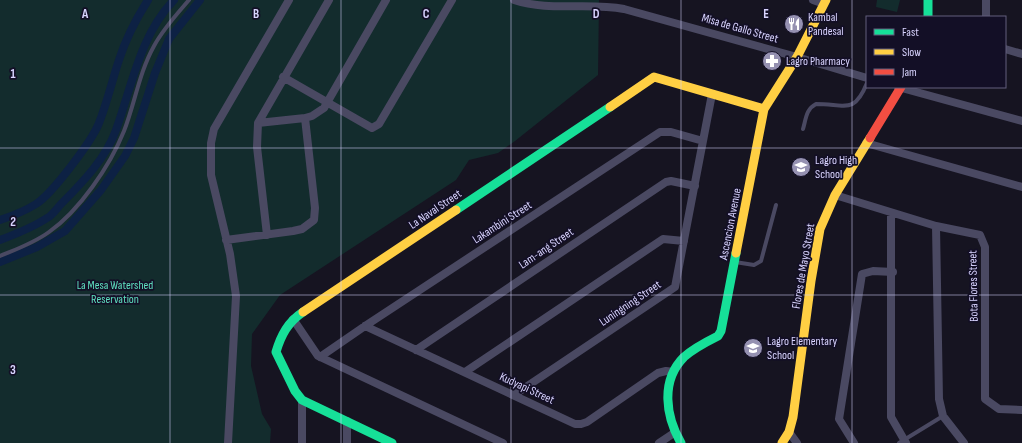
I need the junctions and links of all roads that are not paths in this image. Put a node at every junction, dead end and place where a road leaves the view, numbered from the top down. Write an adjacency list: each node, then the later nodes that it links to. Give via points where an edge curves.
1 (189, 0): 39 (lane, via 167,25 154,45 117,148 90,190 62,222 48,233)
2 (289, 0): 37 (street, via 214,129 211,143 211,175)
3 (329, 0): 16 (street)
4 (386, 0): 22 (street)
5 (452, 0): 22 (street, via 379,124 372,128)
6 (514, 0): 15 (street, Misa de Gallo Street, via 537,6 606,5 624,8)
7 (813, 0): 10 (street)
8 (928, 0): 11 (street)
9 (986, 0): 12 (street)
10 (825, 2): 15 (street, Ascencion Avenue)
11 (928, 16)
12 (986, 16)
13 (1006, 49): 14 (street)
14 (1022, 54)
15 (797, 57): 17 (street, Misa de Gallo Street); 23 (street, Ascencion Avenue)
16 (283, 77): 22 (street); 26 (street)
17 (866, 78)
18 (866, 85): 27 (lane, via 853,105 813,106 808,110)
19 (899, 88): 29 (street, Flores de Mayo Street)
20 (904, 88): 25 (street)
21 (712, 94): 23 (street, La Naval Street); 28 (street, Luningning Street); 42 (street, La Naval Street, via 654,77)
22 (327, 102): 24 (street, via 320,112)
23 (764, 109): 40 (street, Ascencion Avenue)
24 (305, 118): 26 (street); 36 (street, via 316,215 314,220 302,229)
25 (1022, 121)
26 (258, 123): 36 (street, via 257,147)
27 (803, 129)
28 (703, 141): 30 (street, Luningning Street); 43 (street, Lakambini Street, via 671,132 660,132)
29 (866, 143): 31 (street); 32 (street, Flores de Mayo Street)
30 (695, 186): 38 (street, Luningning Street); 44 (street, Lam-ang Street, via 671,180 666,182)
31 (1022, 187)
32 (835, 195): 34 (street, Bota Flores Street); 53 (street, Flores de Mayo Street, via 820,229)
33 (776, 205): 40 (lane, via 761,261 754,266)
34 (891, 213): 35 (street, Bota Flores Street); 41 (street)
35 (936, 226): 50 (street, Bota Flores Street, via 980,235 983,239 985,399 1000,409); 51 (street, via 939,399)
36 (267, 235): 37 (street)
37 (226, 240): 56 (street, via 236,296)
38 (684, 241): 46 (street, via 663,240); 48 (street, Luningning Street, via 675,287)
39 (0, 256)
40 (735, 262): 47 (street, Ascencion Avenue, via 721,331 718,336 687,355)
41 (893, 272): 55 (street, via 891,417); 65 (street, via 873,271 862,274 839,418)
42 (293, 320): 45 (street, via 316,355); 49 (street, La Naval Street, via 280,337 276,352)
43 (365, 326): 44 (street, Kudyapi Street); 45 (street, Lakambini Street)
44 (416, 350): 46 (street, Kudyapi Street)
45 (320, 357): 60 (street)
46 (465, 372): 48 (street, Kudyapi Street)
47 (673, 372): 48 (street, Kudyapi Street, via 658,373 581,424 575,424); 54 (street, via 668,402)
48 (514, 395)
49 (302, 400): 52 (street); 57 (street)
50 (1022, 410)
51 (944, 416): 55 (lane); 66 (street)
52 (347, 421): 58 (street); 59 (street)
53 (789, 432): 63 (street, Flores de Mayo Street); 64 (street)
54 (674, 433): 61 (street); 62 (street)
55 (903, 442)
56 (228, 443)
57 (302, 443)
58 (347, 443)
59 (392, 443)
60 (503, 443)
61 (659, 443)
62 (681, 443)
63 (782, 443)
64 (797, 443)
65 (854, 443)
66 (964, 443)

